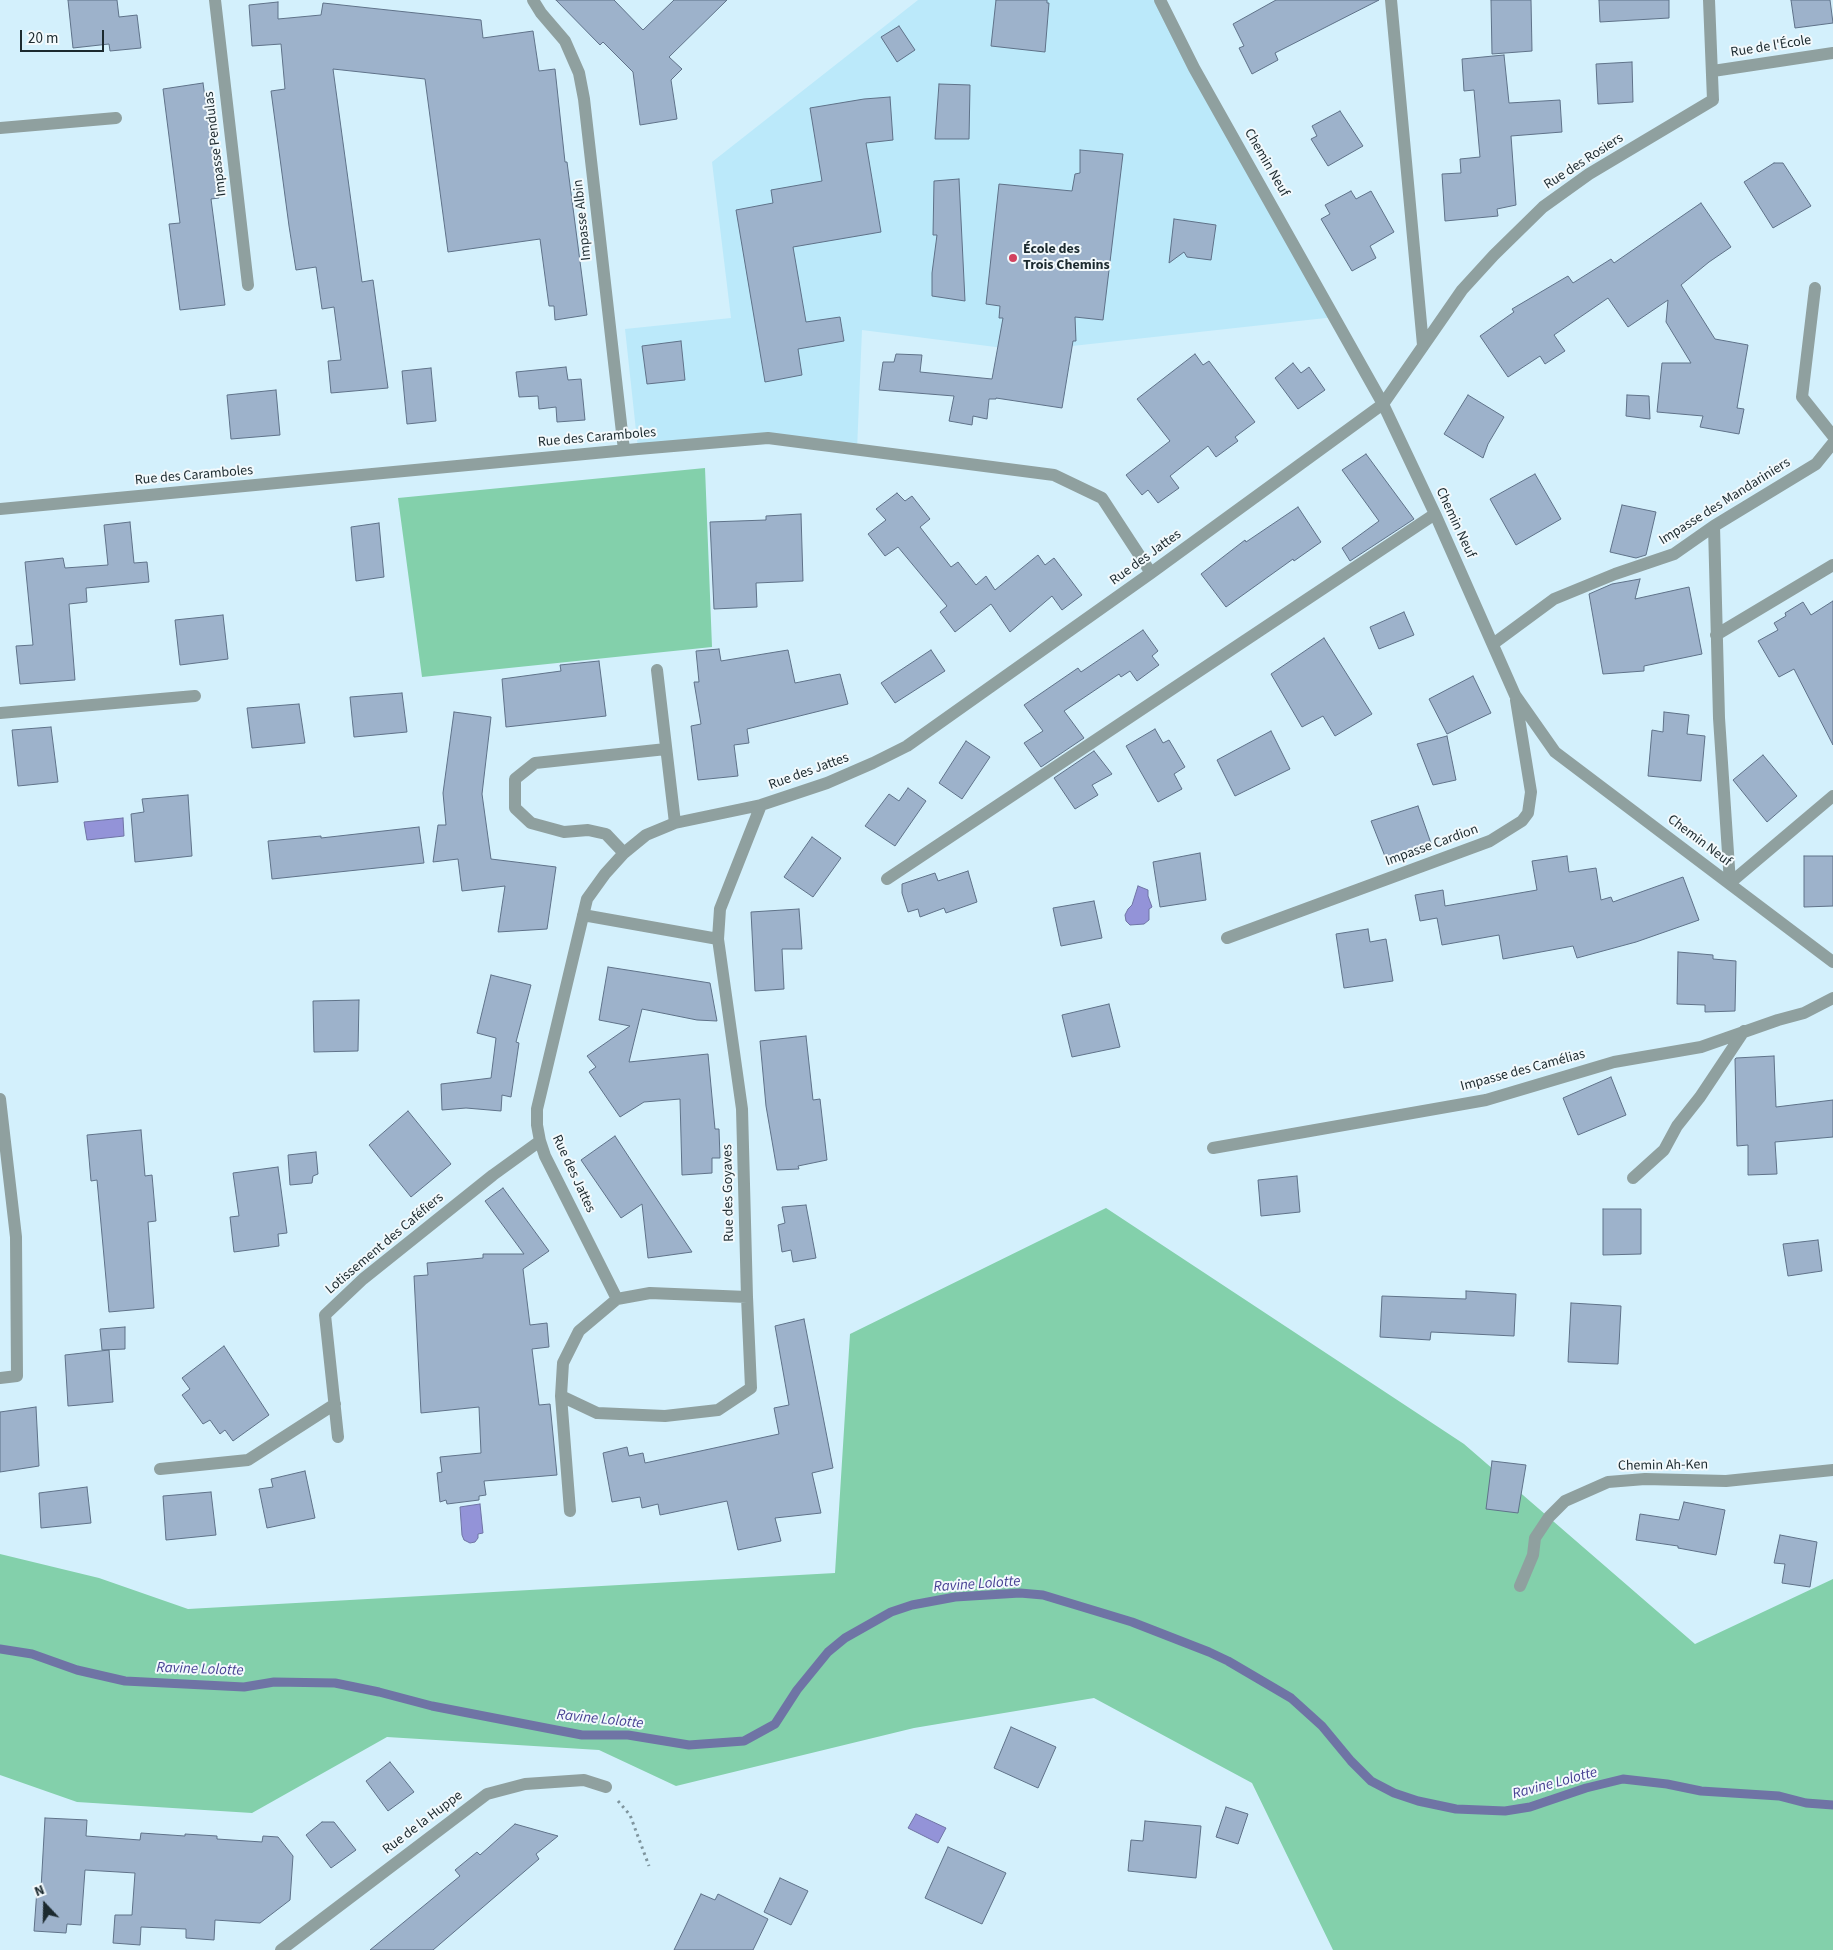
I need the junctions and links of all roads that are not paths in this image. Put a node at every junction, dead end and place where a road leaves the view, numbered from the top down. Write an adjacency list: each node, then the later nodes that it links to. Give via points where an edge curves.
1 (214, 0): 10 (street, Impasse Pendulas)
2 (533, 0): 16 (street, Impasse Albin, via 565,41 579,73)
3 (1160, 0): 13 (street, Chemin Neuf, via 1194,68)
4 (1391, 0): 12 (street)
5 (1709, 0): 7 (street, Rue des Rosiers)
6 (1833, 53): 7 (street, Rue de l'École)
7 (1713, 71): 12 (street, Rue des Rosiers, via 1713,100 1589,174 1543,206 1462,290)
8 (116, 118): 9 (street)
9 (0, 128)
10 (248, 285)
11 (1815, 288): 14 (street, via 1802,397)
12 (1423, 345): 13 (street, Rue des Rosiers)
13 (1383, 404): 18 (street, Chemin Neuf); 21 (street, Rue des Jattes)
14 (1833, 436)
15 (1833, 443): 19 (street, Impasse des Mandariniers, via 1816,464)
16 (624, 450): 17 (street, Rue des Caramboles); 21 (street, Rue des Caramboles, via 768,438 1054,475 1102,498)
17 (0, 509)
18 (1435, 514): 23 (street, Chemin Neuf); 33 (street)
19 (1714, 526): 22 (street); 23 (street, Impasse des Mandariniers, via 1674,554 1554,600)
20 (1833, 566): 22 (street)
21 (1151, 573): 30 (street, Rue des Jattes, via 907,746 826,783)
22 (1716, 634): 34 (street)
23 (1493, 644): 25 (street, Chemin Neuf)
24 (656, 670): 28 (street)
25 (1515, 695): 34 (street, Chemin Neuf, via 1555,752); 36 (street, Impasse Cardion, via 1532,792 1528,813 1522,822 1490,841)
26 (195, 696): 27 (street)
27 (0, 713)
28 (666, 749): 31 (street); 32 (street, via 535,763 515,779 514,808 531,824 564,832 588,830 606,834)
29 (1833, 796): 34 (street)
30 (761, 805): 31 (street, Rue des Jattes); 37 (street, Rue des Goyaves, via 720,909)
31 (674, 823): 32 (street, Rue des Jattes, via 646,835)
32 (624, 854): 35 (street, Rue des Jattes, via 587,899)
33 (887, 879)
34 (1730, 883): 38 (street, Chemin Neuf)
35 (583, 915): 37 (street); 42 (street, Rue des Jattes, via 537,1109)
36 (1227, 938)
37 (718, 939): 45 (street, Rue des Goyaves, via 742,1109)
38 (1833, 962)
39 (1833, 998): 40 (street, Impasse des Camélias, via 1804,1013)
40 (1744, 1031): 43 (street, Impasse des Camélias, via 1701,1047 1614,1062 1486,1100); 44 (street, via 1677,1126 1664,1150)
41 (0, 1099): 47 (street, via 16,1237 17,1376)
42 (540, 1141): 46 (street, Rue des Jattes); 49 (street, Lotissement des Caféfiers, via 493,1174 363,1279 325,1314)
43 (1213, 1148)
44 (1633, 1178)
45 (747, 1297): 46 (street, via 650,1293); 48 (street, Rue des Goyaves, via 751,1388 718,1410 665,1416 597,1413)
46 (617, 1299): 48 (street, via 579,1331 563,1363)
47 (0, 1378)
48 (561, 1396): 53 (street)
49 (335, 1404): 50 (street, Lotissement des Caféfiers); 51 (street, via 248,1460)
50 (338, 1437)
51 (160, 1469)
52 (1833, 1470): 54 (street, Chemin Ah-Ken, via 1726,1481 1645,1479 1608,1482 1564,1501 1549,1517 1535,1538 1532,1556)
53 (570, 1511)
54 (1520, 1586)
55 (606, 1787): 56 (street, Rue de la Huppe, via 584,1780 525,1784 487,1794)
56 (281, 1950)

